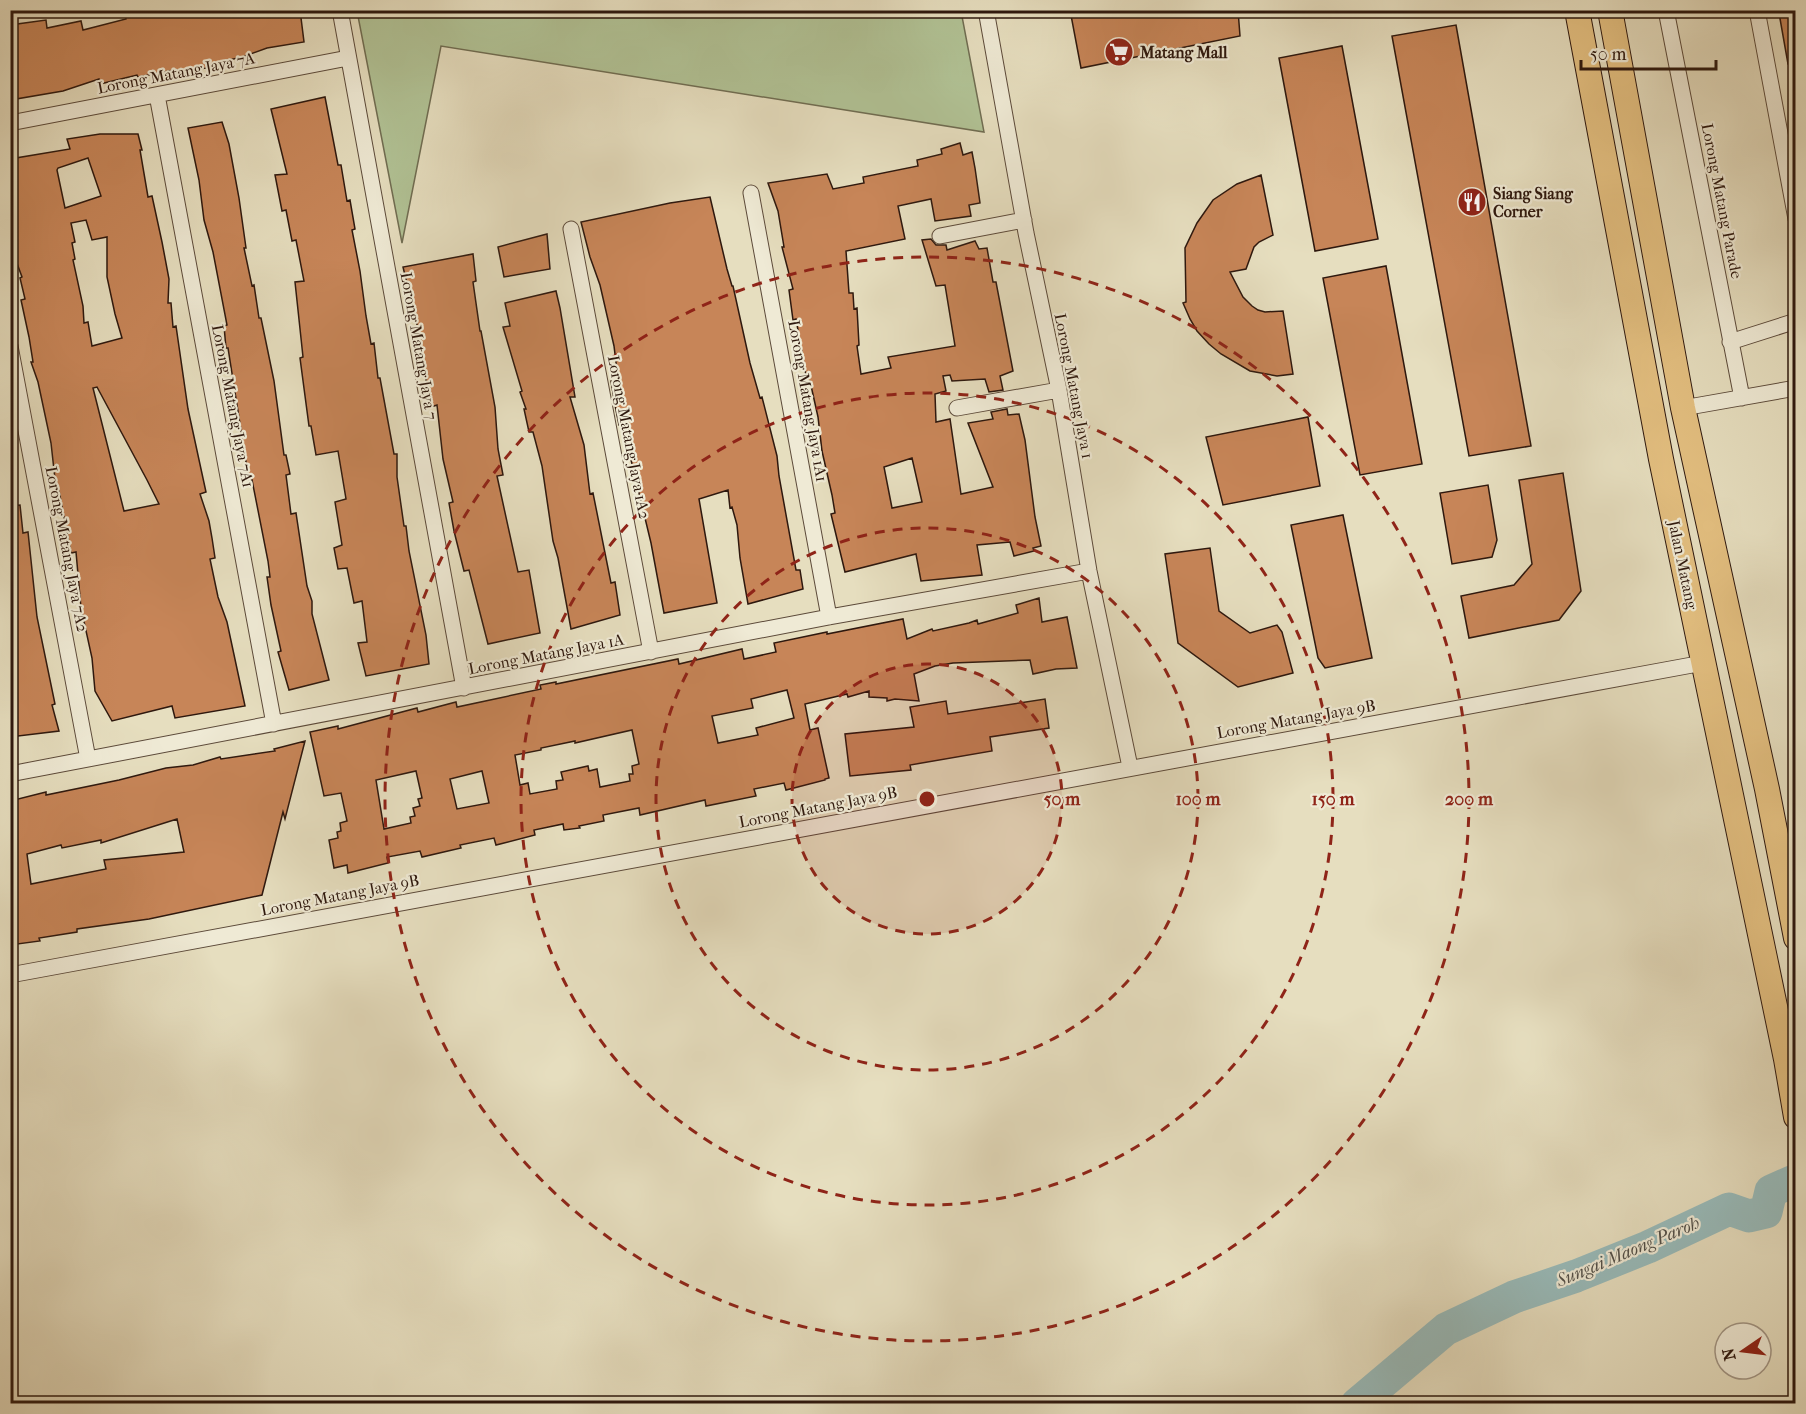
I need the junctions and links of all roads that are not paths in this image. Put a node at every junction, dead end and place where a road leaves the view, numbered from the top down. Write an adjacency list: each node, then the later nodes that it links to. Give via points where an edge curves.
1 (340, 10): 7 (street, Lorong Matang Jaya 7)
2 (986, 10): 13 (street, Lorong Matang Jaya 1)
3 (1577, 10): 24 (main road, Jalan Matang)
4 (1610, 10): 23 (main road, Jalan Matang)
5 (1666, 10): 17 (street, Lorong Matang Parade)
6 (1757, 10): 10 (street)
7 (348, 58): 8 (street, Lorong Matang Jaya 7A); 29 (street, Lorong Matang Jaya 7)
8 (157, 95): 9 (street, Lorong Matang Jaya 7A); 30 (street, Lorong Matang Jaya 7A1)
9 (10, 123)
10 (1789, 148): 12 (street)
11 (751, 193): 26 (street, Lorong Matang Jaya 1A1)
12 (1796, 219)
13 (1024, 220): 15 (street); 20 (street, Lorong Matang Jaya 1)
14 (571, 229): 27 (street, Lorong Matang Jaya 1A2)
15 (940, 236)
16 (1796, 321): 17 (street)
17 (1730, 342): 21 (street, Lorong Matang Parade)
18 (10, 345): 31 (street, Lorong Matang Jaya 7A2)
19 (1796, 388): 21 (street)
20 (1059, 390): 22 (street); 25 (street, Lorong Matang Jaya 1)
21 (1742, 398): 23 (street)
22 (957, 408)
23 (1683, 408): 24 (main road, via 1664,418); 34 (main road, Jalan Matang)
24 (1661, 459): 28 (main road, Jalan Matang)
25 (1089, 571): 26 (street, Lorong Matang Jaya 1A); 32 (street, Lorong Matang Jaya 1)
26 (829, 617): 27 (street, Lorong Matang Jaya 1A)
27 (651, 652): 29 (street, Lorong Matang Jaya 1A)
28 (1703, 663): 32 (street, Lorong Matang Jaya 9B); 36 (main road, Jalan Matang)
29 (464, 688): 30 (street, Lorong Matang Jaya 1A)
30 (274, 724): 31 (street, Lorong Matang Jaya 1A)
31 (88, 759): 33 (street, Lorong Matang Jaya 1A)
32 (1130, 767): 35 (street, Lorong Matang Jaya 9B)
33 (10, 774)
34 (1796, 938)
35 (10, 975)
36 (1796, 1117)

